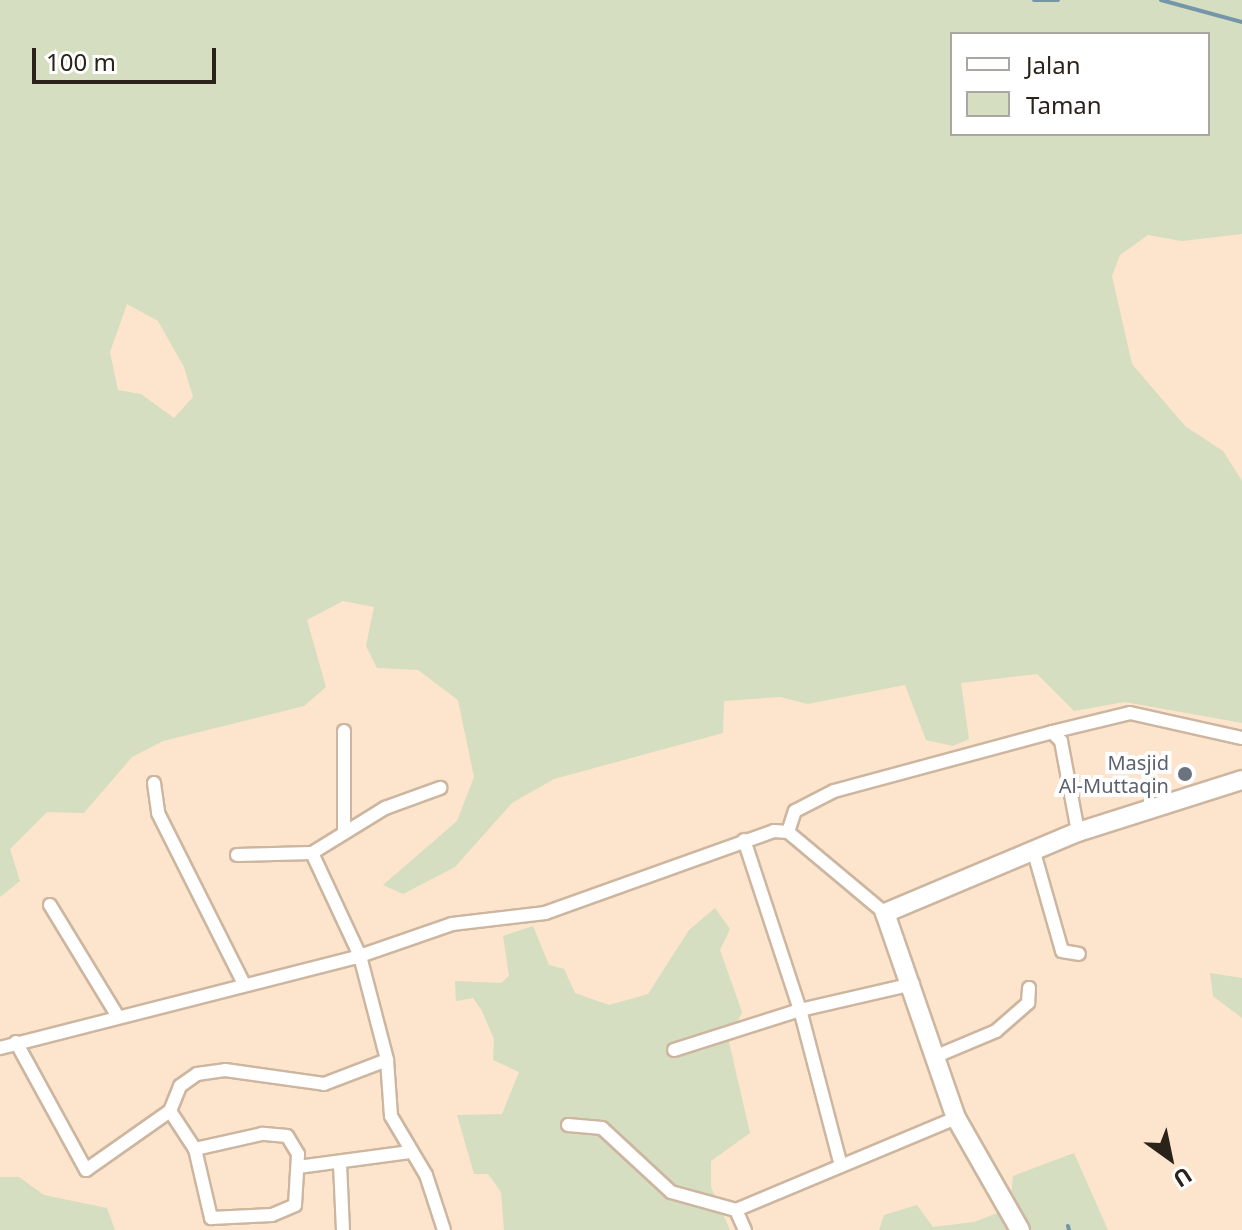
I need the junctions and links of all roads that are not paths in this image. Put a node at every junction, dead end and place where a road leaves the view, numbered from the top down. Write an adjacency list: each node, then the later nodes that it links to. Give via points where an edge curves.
1 (344, 731): 7 (street)
2 (1052, 732): 3 (street, via 1130,713); 8 (street, via 834,791 795,811); 9 (street, via 1061,741)
3 (1242, 738)
4 (154, 783): 18 (street, via 158,813)
5 (1240, 784): 9 (main road)
6 (440, 788): 7 (street)
7 (344, 830): 12 (street)
8 (788, 832): 10 (street); 15 (street)
9 (1078, 832): 11 (main road)
10 (744, 840): 17 (street, via 545,913 452,924); 21 (street)
11 (1033, 849): 15 (main road); 16 (street, via 1062,951)
12 (312, 853): 13 (street); 17 (street)
13 (237, 855)
14 (50, 905): 22 (street)
15 (885, 913): 19 (main road)
16 (1079, 954)
17 (360, 956): 18 (street); 27 (street)
18 (243, 982): 22 (street)
19 (913, 984): 21 (street); 26 (main road)
20 (1029, 988): 26 (street, via 1028,1003 996,1031)
21 (800, 1010): 25 (street); 33 (street)
22 (117, 1015): 23 (street)
23 (16, 1042): 24 (street); 28 (street, via 82,1169 97,1168)
24 (0, 1048)
25 (674, 1050)
26 (939, 1055): 29 (main road)
27 (387, 1060): 28 (street, via 324,1084 225,1070 197,1074 180,1086); 32 (street, via 391,1116)
28 (170, 1111): 31 (street)
29 (956, 1118): 33 (street); 40 (main road)
30 (568, 1125): 36 (street, via 602,1128 671,1192)
31 (195, 1149): 35 (street, via 254,1135 287,1136); 35 (street, via 215,1220 292,1209)
32 (410, 1152): 34 (street); 38 (street, via 426,1175)
33 (840, 1162): 36 (street)
34 (340, 1164): 35 (street); 37 (street)
35 (298, 1167)
36 (736, 1210): 39 (street)
37 (343, 1230)
38 (444, 1230)
39 (745, 1230)
40 (1020, 1230)

